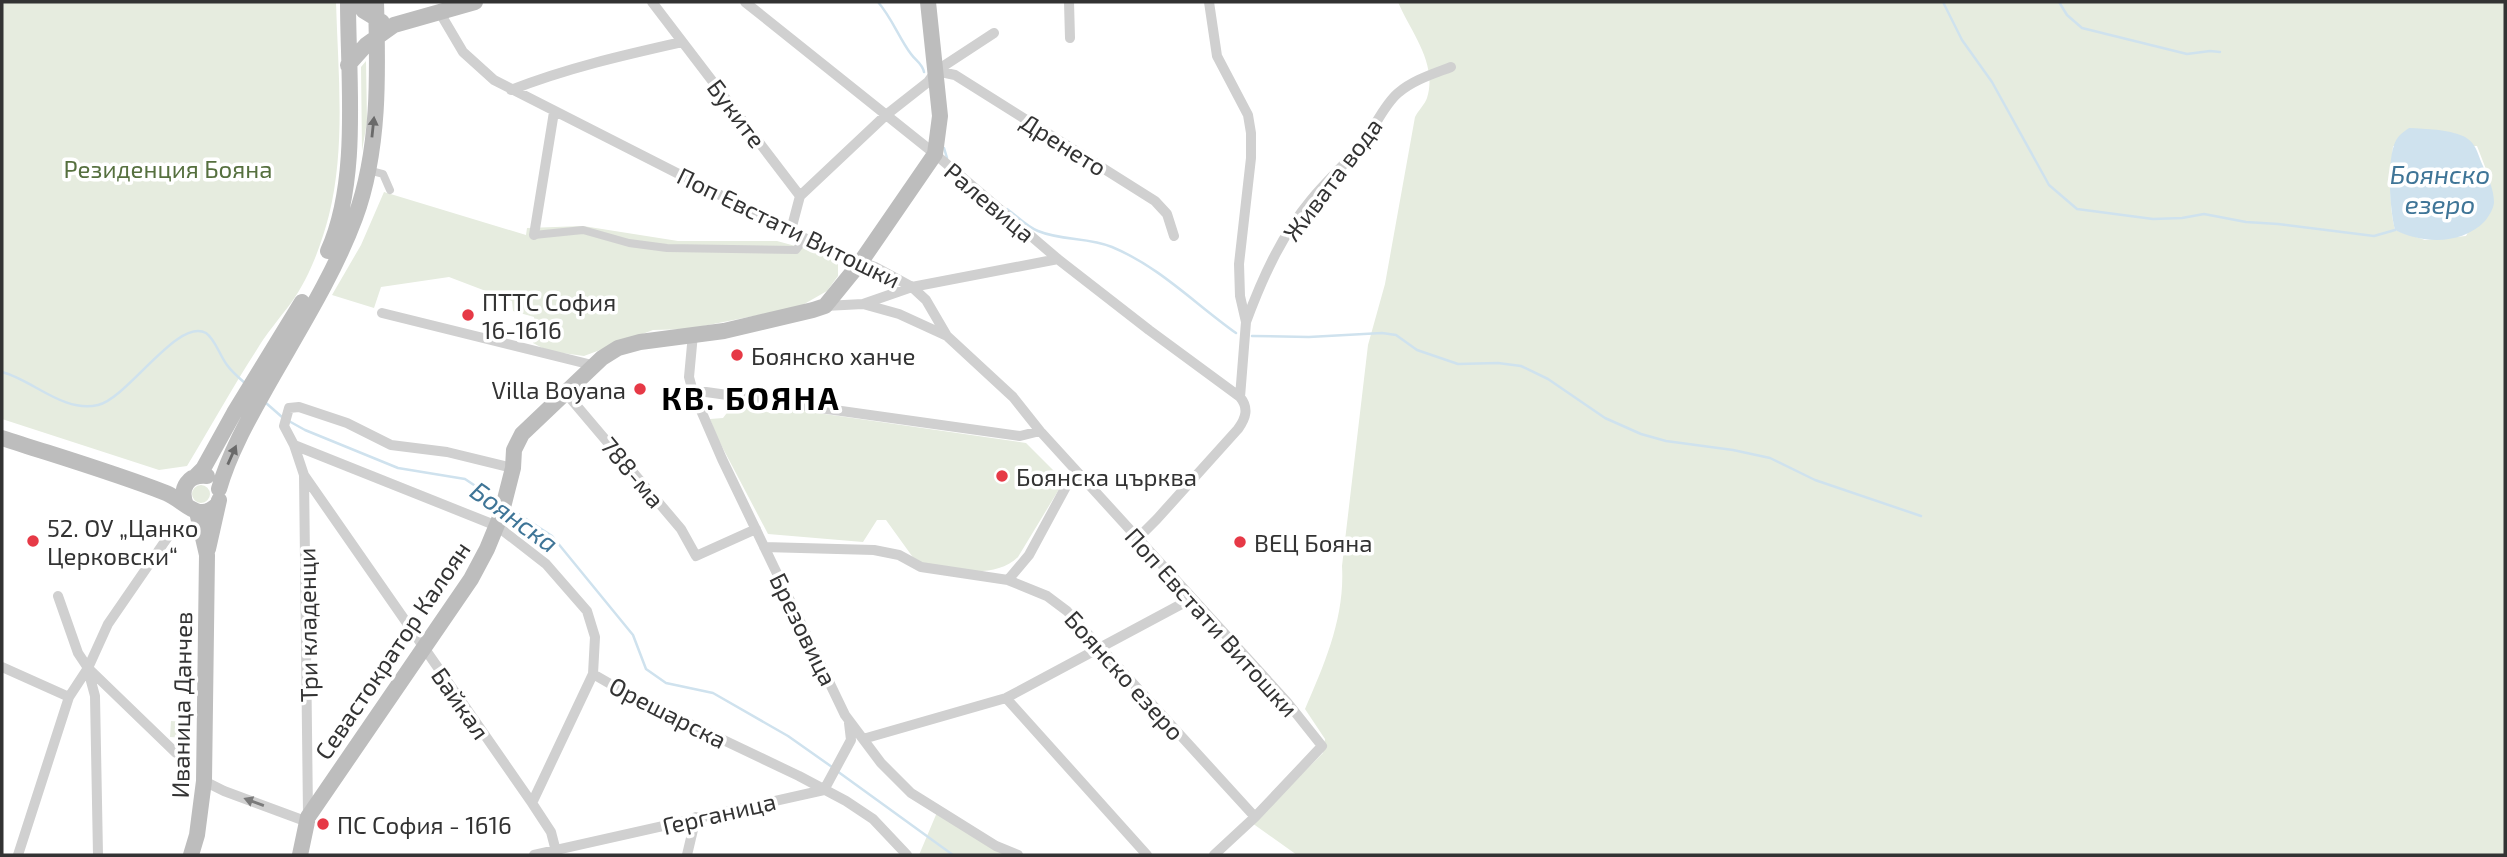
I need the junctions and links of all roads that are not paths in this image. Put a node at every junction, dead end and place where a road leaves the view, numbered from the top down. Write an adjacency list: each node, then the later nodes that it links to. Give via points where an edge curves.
1 (348, 2): 15 (main road)
2 (357, 2): 11 (main road)
3 (376, 2): 11 (main road)
4 (475, 2): 10 (main road)
5 (652, 2): 14 (street, Буките)
6 (745, 2): 20 (street, Ралевица)
7 (928, 2): 17 (main road)
8 (1069, 2): 13 (street)
9 (1209, 2): 35 (street, via 1217,56 1248,115 1251,133 1240,264)
10 (440, 13): 11 (main road); 18 (street, Поп Евстати Витошки, via 463,52)
11 (377, 28): 15 (main road); 22 (main road, one-way to 11)
12 (995, 33): 17 (street)
13 (1070, 38)
14 (682, 42): 18 (street, via 598,60); 24 (street, Буките)
15 (348, 65): 38 (main road, via 347,179 338,225)
16 (1451, 67): 35 (street, Живата вода, via 1400,91 1351,157 1310,200 1267,268)
17 (936, 71): 20 (street); 21 (main road, via 940,116); 27 (street, Дренето, via 955,75 1154,201 1167,214)
18 (511, 90): 19 (street, Поп Евстати Витошки)
19 (554, 112): 25 (street, Поп Евстати Витошки); 26 (street)
20 (886, 115): 21 (street, Ралевица); 24 (street)
21 (935, 154): 29 (street, Ралевица); 30 (main road)
22 (368, 170): 23 (street, via 383,174); 38 (main road, via 355,218 335,262)
23 (390, 190)
24 (800, 196): 25 (street)
25 (790, 230): 28 (street, Поп Евстати Витошки)
26 (534, 235): 28 (street, via 583,230 667,248 796,250)
27 (1174, 236)
28 (805, 238): 30 (street, Поп Евстати Витошки)
29 (1058, 259): 31 (street); 42 (street, Ралевица)
30 (860, 263): 31 (street, Поп Евстати Витошки); 33 (main road)
31 (912, 287): 32 (street); 37 (street, Поп Евстати Витошки, via 926,300)
32 (863, 304): 33 (street); 37 (street)
33 (825, 306): 36 (main road, Севастократор Калоян)
34 (382, 313): 39 (street)
35 (1245, 322): 42 (street)
36 (693, 334): 39 (main road, Севастократор Калоян, via 628,345); 41 (street, Брезовица, via 689,377)
37 (947, 336): 44 (street, Поп Евстати Витошки, via 1013,397)
38 (273, 361): 43 (main road)
39 (592, 365): 40 (main road, Севастократор Калоян)
40 (565, 391): 49 (main road, Севастократор Калоян, via 522,434 514,450); 55 (street, 788-ма, via 681,529 696,556)
41 (693, 393): 44 (street, via 706,391 1020,436); 55 (street, Брезовица)
42 (1240, 397): 57 (street, via 1244,420)
43 (241, 417): 51 (main road); 52 (main road, Иваница Данчев, one-way to 43)
44 (1040, 431): 47 (street, Поп Евстати Витошки)
45 (2, 438): 50 (main road)
46 (294, 445): 48 (street, Байкал); 49 (street, Байкал, via 284,426 289,408 299,407 347,423 391,445 447,452); 54 (street, Орешарска)
47 (1075, 470): 57 (street, Поп Евстати Витошки); 60 (street, via 1029,555)
48 (304, 475): 64 (street, Байкал); 78 (street, Три кладенци)
49 (512, 475): 54 (main road, Севастократор Калоян)
50 (124, 477): 51 (main road, via 175,483); 53 (main road, via 172,495)
51 (193, 478): 52 (main road, via 212,479); 53 (main road, via 183,489 183,499)
52 (218, 497): 53 (main road, via 208,512); 59 (main road, Иваница Данчев)
53 (192, 509): 59 (main road, Иваница Данчев)
54 (499, 520): 64 (main road, Севастократор Калоян, via 471,579); 67 (street, Орешарска, via 547,564 587,611 595,638)
55 (756, 529): 58 (street, Брезовица)
56 (172, 531): 66 (street, via 108,624)
57 (1137, 539): 62 (street, Поп Евстати Витошки)
58 (764, 547): 60 (street, Боянско езеро, via 874,550 900,555 921,567); 70 (street, Брезовица)
59 (206, 555): 73 (main road, Иваница Данчев)
60 (1008, 580): 63 (street, Боянско езеро, via 1057,602)
61 (58, 596): 66 (street)
62 (1191, 599): 63 (street); 77 (street, Поп Евстати Витошки, via 1322,746)
63 (1098, 647): 69 (street); 77 (street, Боянско езеро)
64 (423, 648): 75 (street, Байкал); 78 (main road, Севастократор Калоян)
65 (2, 667): 68 (street)
66 (88, 668): 68 (street); 72 (street); 81 (street, via 95,696)
67 (593, 674): 74 (street, Орешарска); 75 (street)
68 (69, 697): 80 (street)
69 (1006, 698): 71 (street); 88 (street)
70 (845, 715): 71 (street, Брезовица); 74 (street, via 851,740)
71 (863, 739): 87 (street, Брезовица, via 911,793)
72 (176, 753)
73 (204, 781): 78 (street, one-way to 73); 82 (main road, Иваница Данчев)
74 (824, 790): 76 (street, Герганица); 86 (street, Орешарска, via 873,820)
75 (532, 803): 79 (street, Байкал, via 551,832)
76 (696, 817): 79 (street, Герганица); 85 (street)
77 (1255, 817): 89 (street)
78 (307, 819): 83 (main road, Севастократор Калоян)
79 (556, 853): 84 (street, Герганица)
80 (18, 855)
81 (98, 855)
82 (191, 855)
83 (300, 855)
84 (534, 855)
85 (687, 855)
86 (907, 855)
87 (1017, 855)
88 (1147, 855)
89 (1214, 855)

